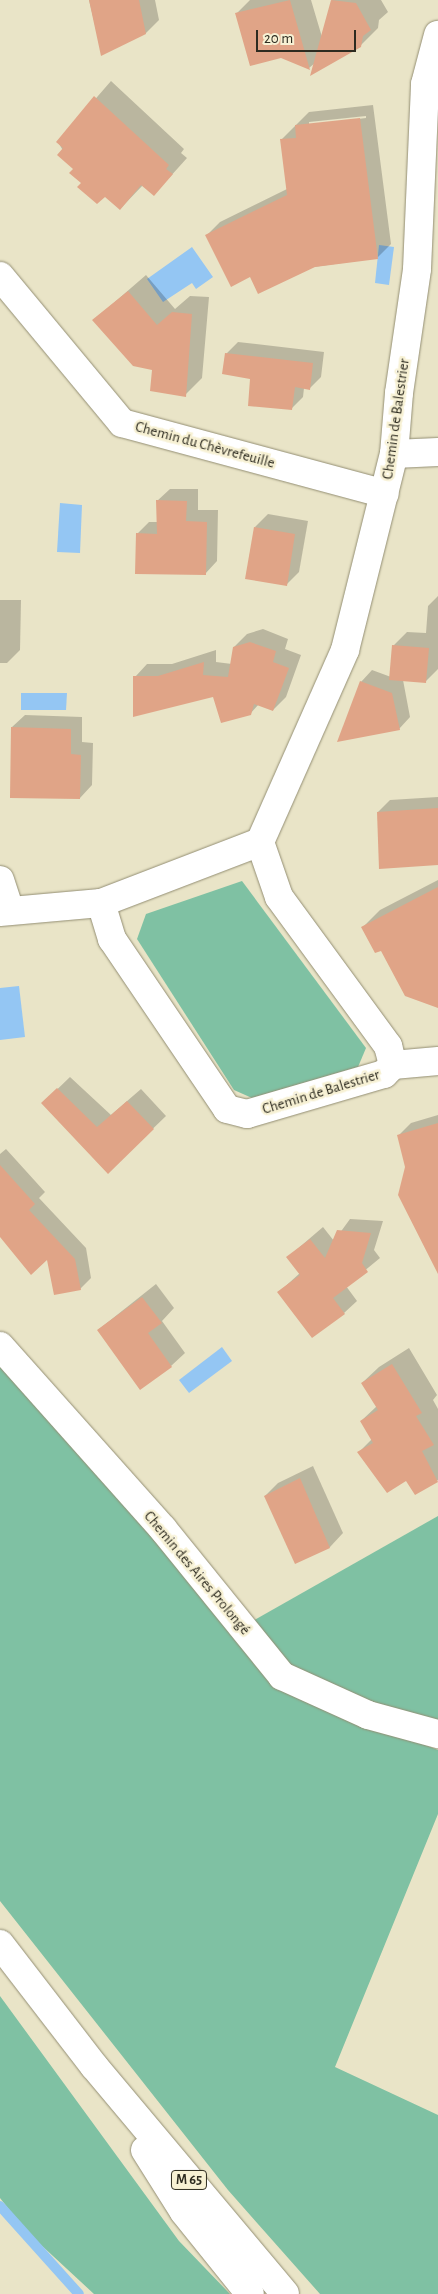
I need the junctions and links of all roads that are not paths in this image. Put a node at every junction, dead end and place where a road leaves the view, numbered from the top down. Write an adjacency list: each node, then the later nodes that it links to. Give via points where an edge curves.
1 (438, 36): 4 (street, Chemin de Balestrier, via 425,84 417,269)
2 (0, 276): 5 (street, Chemin du Chèvrefeuille, via 122,423)
3 (438, 452): 4 (street)
4 (394, 454): 5 (street, Chemin de Balestrier)
5 (385, 494): 6 (street, Chemin de Balestrier, via 345,650)
6 (260, 842): 8 (street); 11 (street, Chemin de Balestrier, via 279,896 388,1046)
7 (0, 880): 9 (street)
8 (101, 903): 9 (street); 11 (street, Chemin de Balestrier, via 112,939 226,1109 246,1114 384,1074)
9 (5, 911)
10 (438, 1061): 11 (street)
11 (393, 1065)
12 (0, 1346): 13 (street, Chemin des Aires Prolongé, via 163,1529 282,1676 368,1715)
13 (438, 1734)
14 (0, 1944): 15 (street, M 65)
15 (94, 2066): 16 (street, M 65, via 184,2212); 17 (street, M 65)
16 (250, 2294)
17 (285, 2294)

